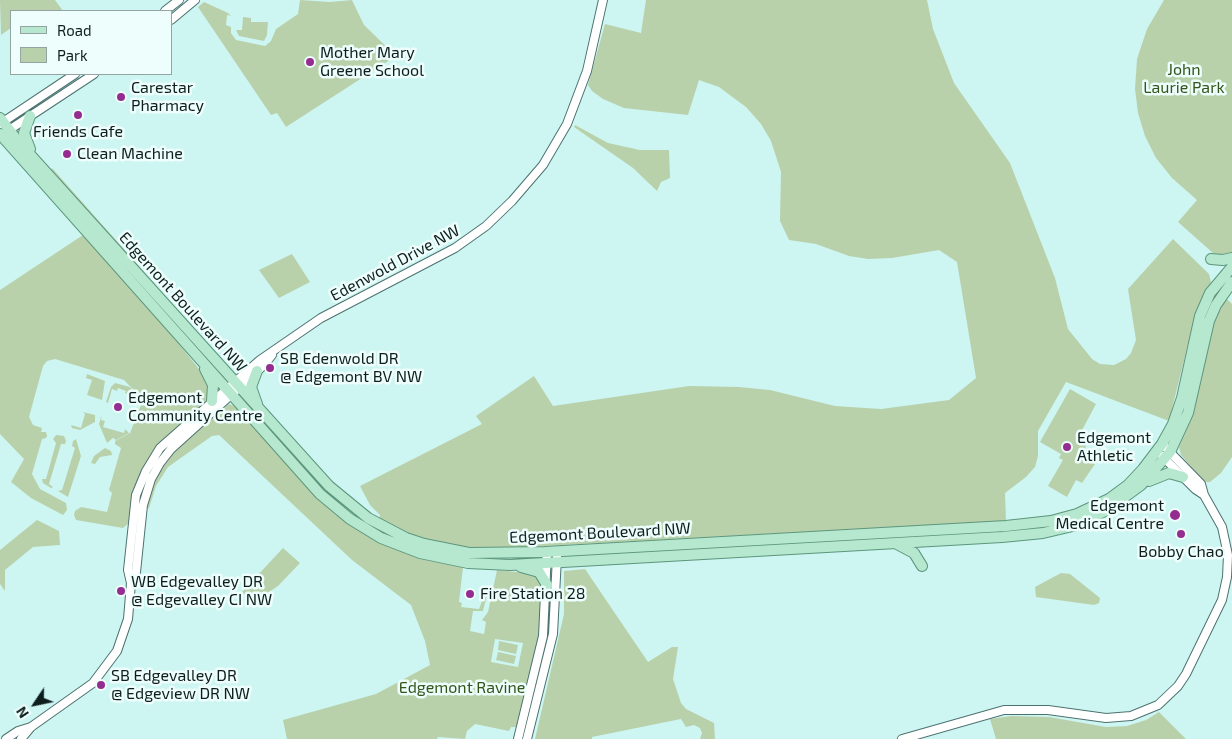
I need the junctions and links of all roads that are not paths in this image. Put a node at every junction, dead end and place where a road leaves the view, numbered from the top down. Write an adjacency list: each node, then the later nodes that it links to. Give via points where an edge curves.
1 (179, 0): 4 (street)
2 (195, 0): 5 (street)
3 (603, 0): 15 (street, Edenwold Drive NW, via 586,71 566,124 543,165 512,201 486,226 455,248 321,318)
4 (166, 10)
5 (172, 19)
6 (74, 75): 9 (street)
7 (92, 75): 8 (street)
8 (30, 116): 9 (street); 10 (main road, via 24,133)
9 (2, 129): 10 (main road, Edgemont Boulevard NW); 16 (main road, Edgemont Boulevard NW)
10 (33, 157): 18 (main road, Edgemont Boulevard NW)
11 (1232, 258): 12 (main road)
12 (1211, 259)
13 (1232, 267): 21 (main road, Edgemont Boulevard NW, via 1210,293 1200,316 1182,398)
14 (1232, 282): 21 (main road, Edgemont Boulevard NW, via 1209,321 1188,413)
15 (274, 352): 17 (street, Edenwold Drive NW); 18 (street, Edenwold Drive NW, via 260,360)
16 (199, 357): 18 (main road, Edgemont Boulevard NW); 19 (main road, via 213,385)
17 (257, 371): 18 (street, Edenwold Drive NW); 20 (main road, via 251,387)
18 (233, 388): 19 (street); 20 (main road, Edgemont Boulevard NW); 27 (main road, Edgemont Boulevard NW, via 320,494 363,528 402,547 442,559); 29 (street, via 171,449 154,474 143,504 136,572)
19 (212, 401): 29 (street, via 160,448 140,483 133,513 128,570)
20 (260, 412): 26 (main road, Edgemont Boulevard NW, via 345,502 385,528 424,544 469,553)
21 (1164, 452): 22 (street); 23 (main road, Edgemont Boulevard NW); 24 (street, via 1201,484); 26 (main road, Edgemont Boulevard NW, via 1109,499 1077,514 1051,521)
22 (1183, 477): 23 (main road, via 1165,474); 24 (street)
23 (1141, 485): 25 (main road, Edgemont Boulevard NW, via 1098,515 1055,531)
24 (1204, 495): 36 (street, via 1225,536 1229,566 1226,585 1222,600 1186,674 1168,696 1145,712 1118,719 1048,710 1004,710)
25 (894, 542): 26 (main road, Edgemont Boulevard NW); 28 (main road, via 911,550)
26 (552, 557): 27 (main road, Edgemont Boulevard NW); 30 (street); 35 (street, via 553,634)
27 (510, 565): 30 (main road, via 539,572)
28 (922, 566)
29 (131, 583): 31 (street, via 126,626 107,668 87,689)
30 (547, 585): 34 (street, via 543,636)
31 (31, 727): 32 (street); 33 (street)
32 (6, 739)
33 (21, 739)
34 (518, 739)
35 (527, 739)
36 (902, 739)

